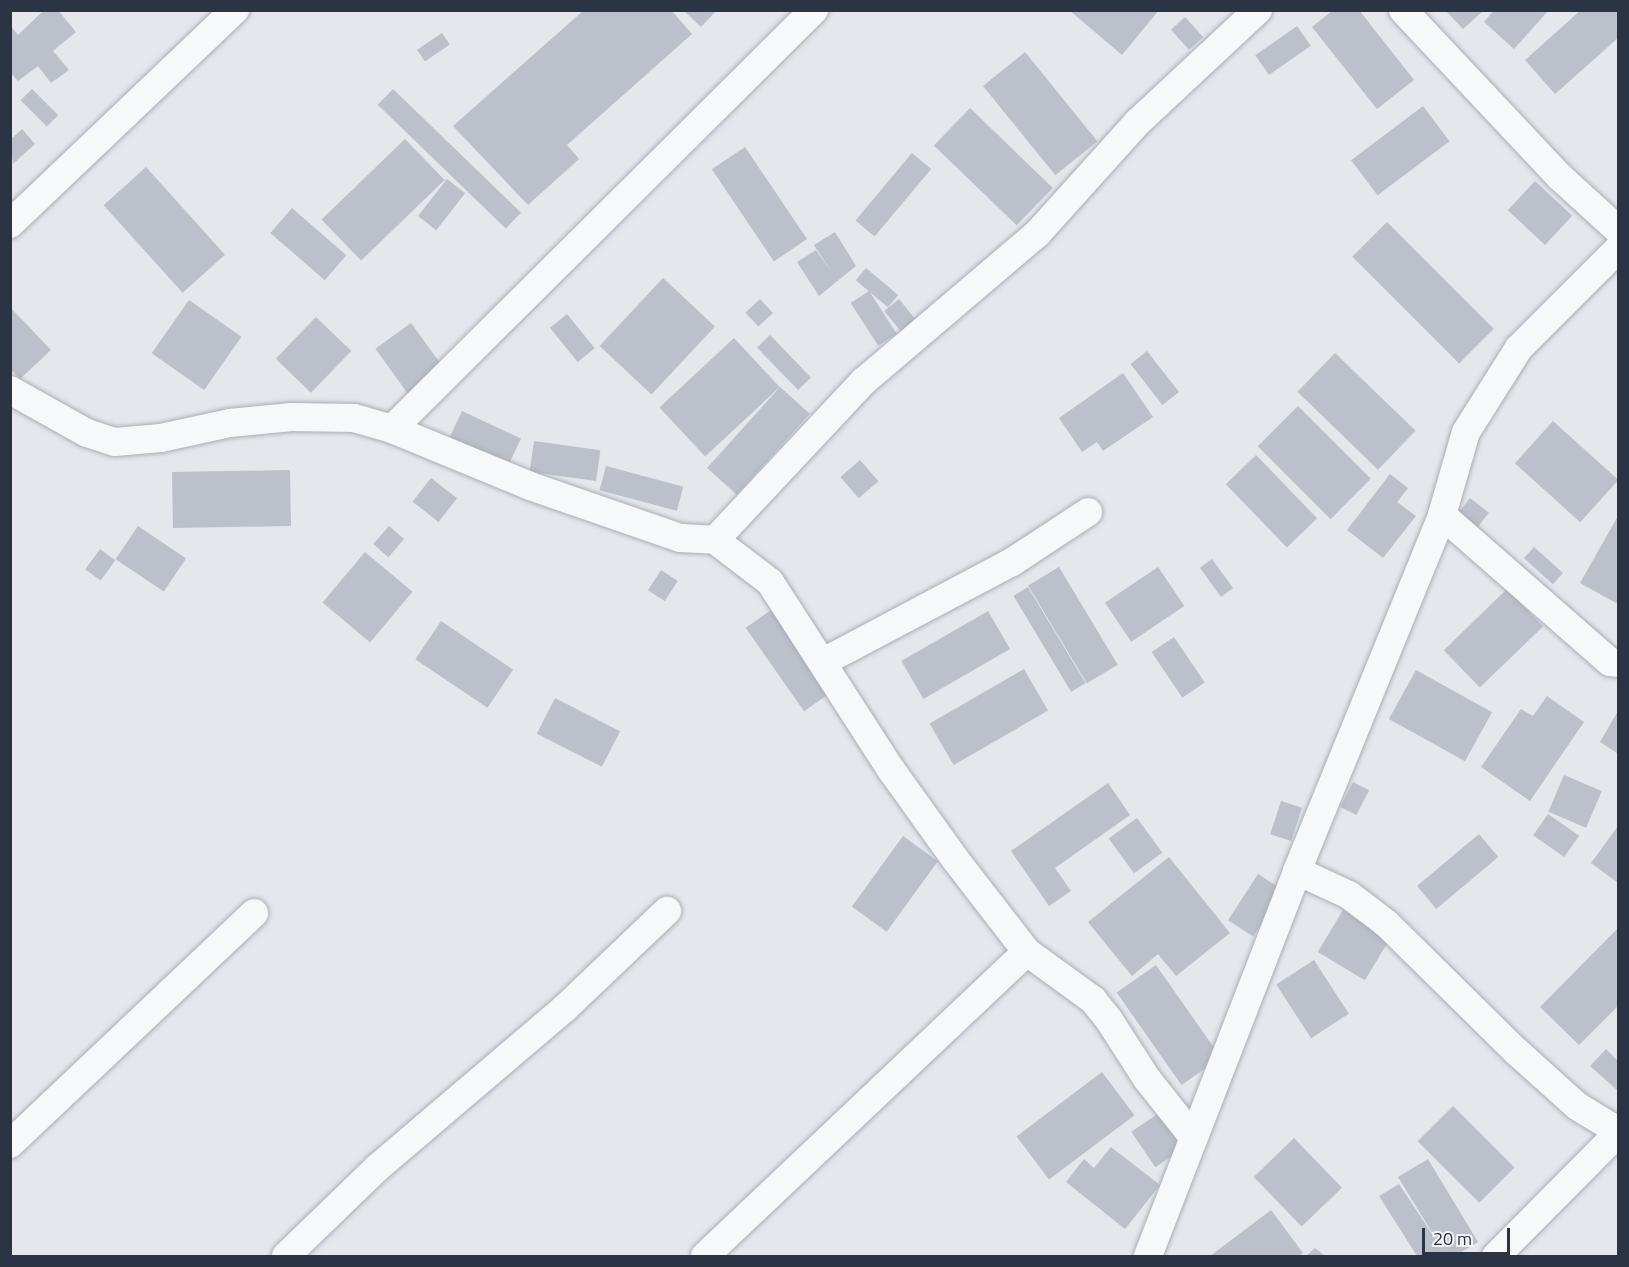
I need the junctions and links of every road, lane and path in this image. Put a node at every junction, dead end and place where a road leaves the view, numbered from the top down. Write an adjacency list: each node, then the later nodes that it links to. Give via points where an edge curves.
1 (235, 10): 5 (street)
2 (814, 10): 9 (street)
3 (1258, 10): 12 (street, via 1138,122 1037,234 864,381)
4 (1403, 10): 6 (street, via 1560,177)
5 (10, 224)
6 (1618, 230)
7 (1618, 249): 11 (street, via 1519,348 1466,432)
8 (10, 390): 9 (street, via 87,433 115,442 292,417 354,417)
9 (392, 429): 12 (street, via 530,486 680,538)
10 (1088, 512): 13 (street, via 1012,562)
11 (1442, 515): 14 (street, via 1610,662); 15 (street)
12 (715, 540): 13 (street, via 770,582)
13 (823, 662): 18 (street, via 892,771)
14 (1618, 663)
15 (1297, 871): 19 (street, via 1349,895 1387,924 1517,1052 1577,1106); 20 (street)
16 (667, 911): 22 (street, via 565,1008 377,1168)
17 (254, 913): 21 (street)
18 (1027, 952): 20 (street, via 1093,1000); 23 (street)
19 (1618, 1132): 25 (street)
20 (1194, 1137): 24 (street)
21 (10, 1144)
22 (286, 1257)
23 (705, 1257)
24 (1148, 1257)
25 (1496, 1257)

